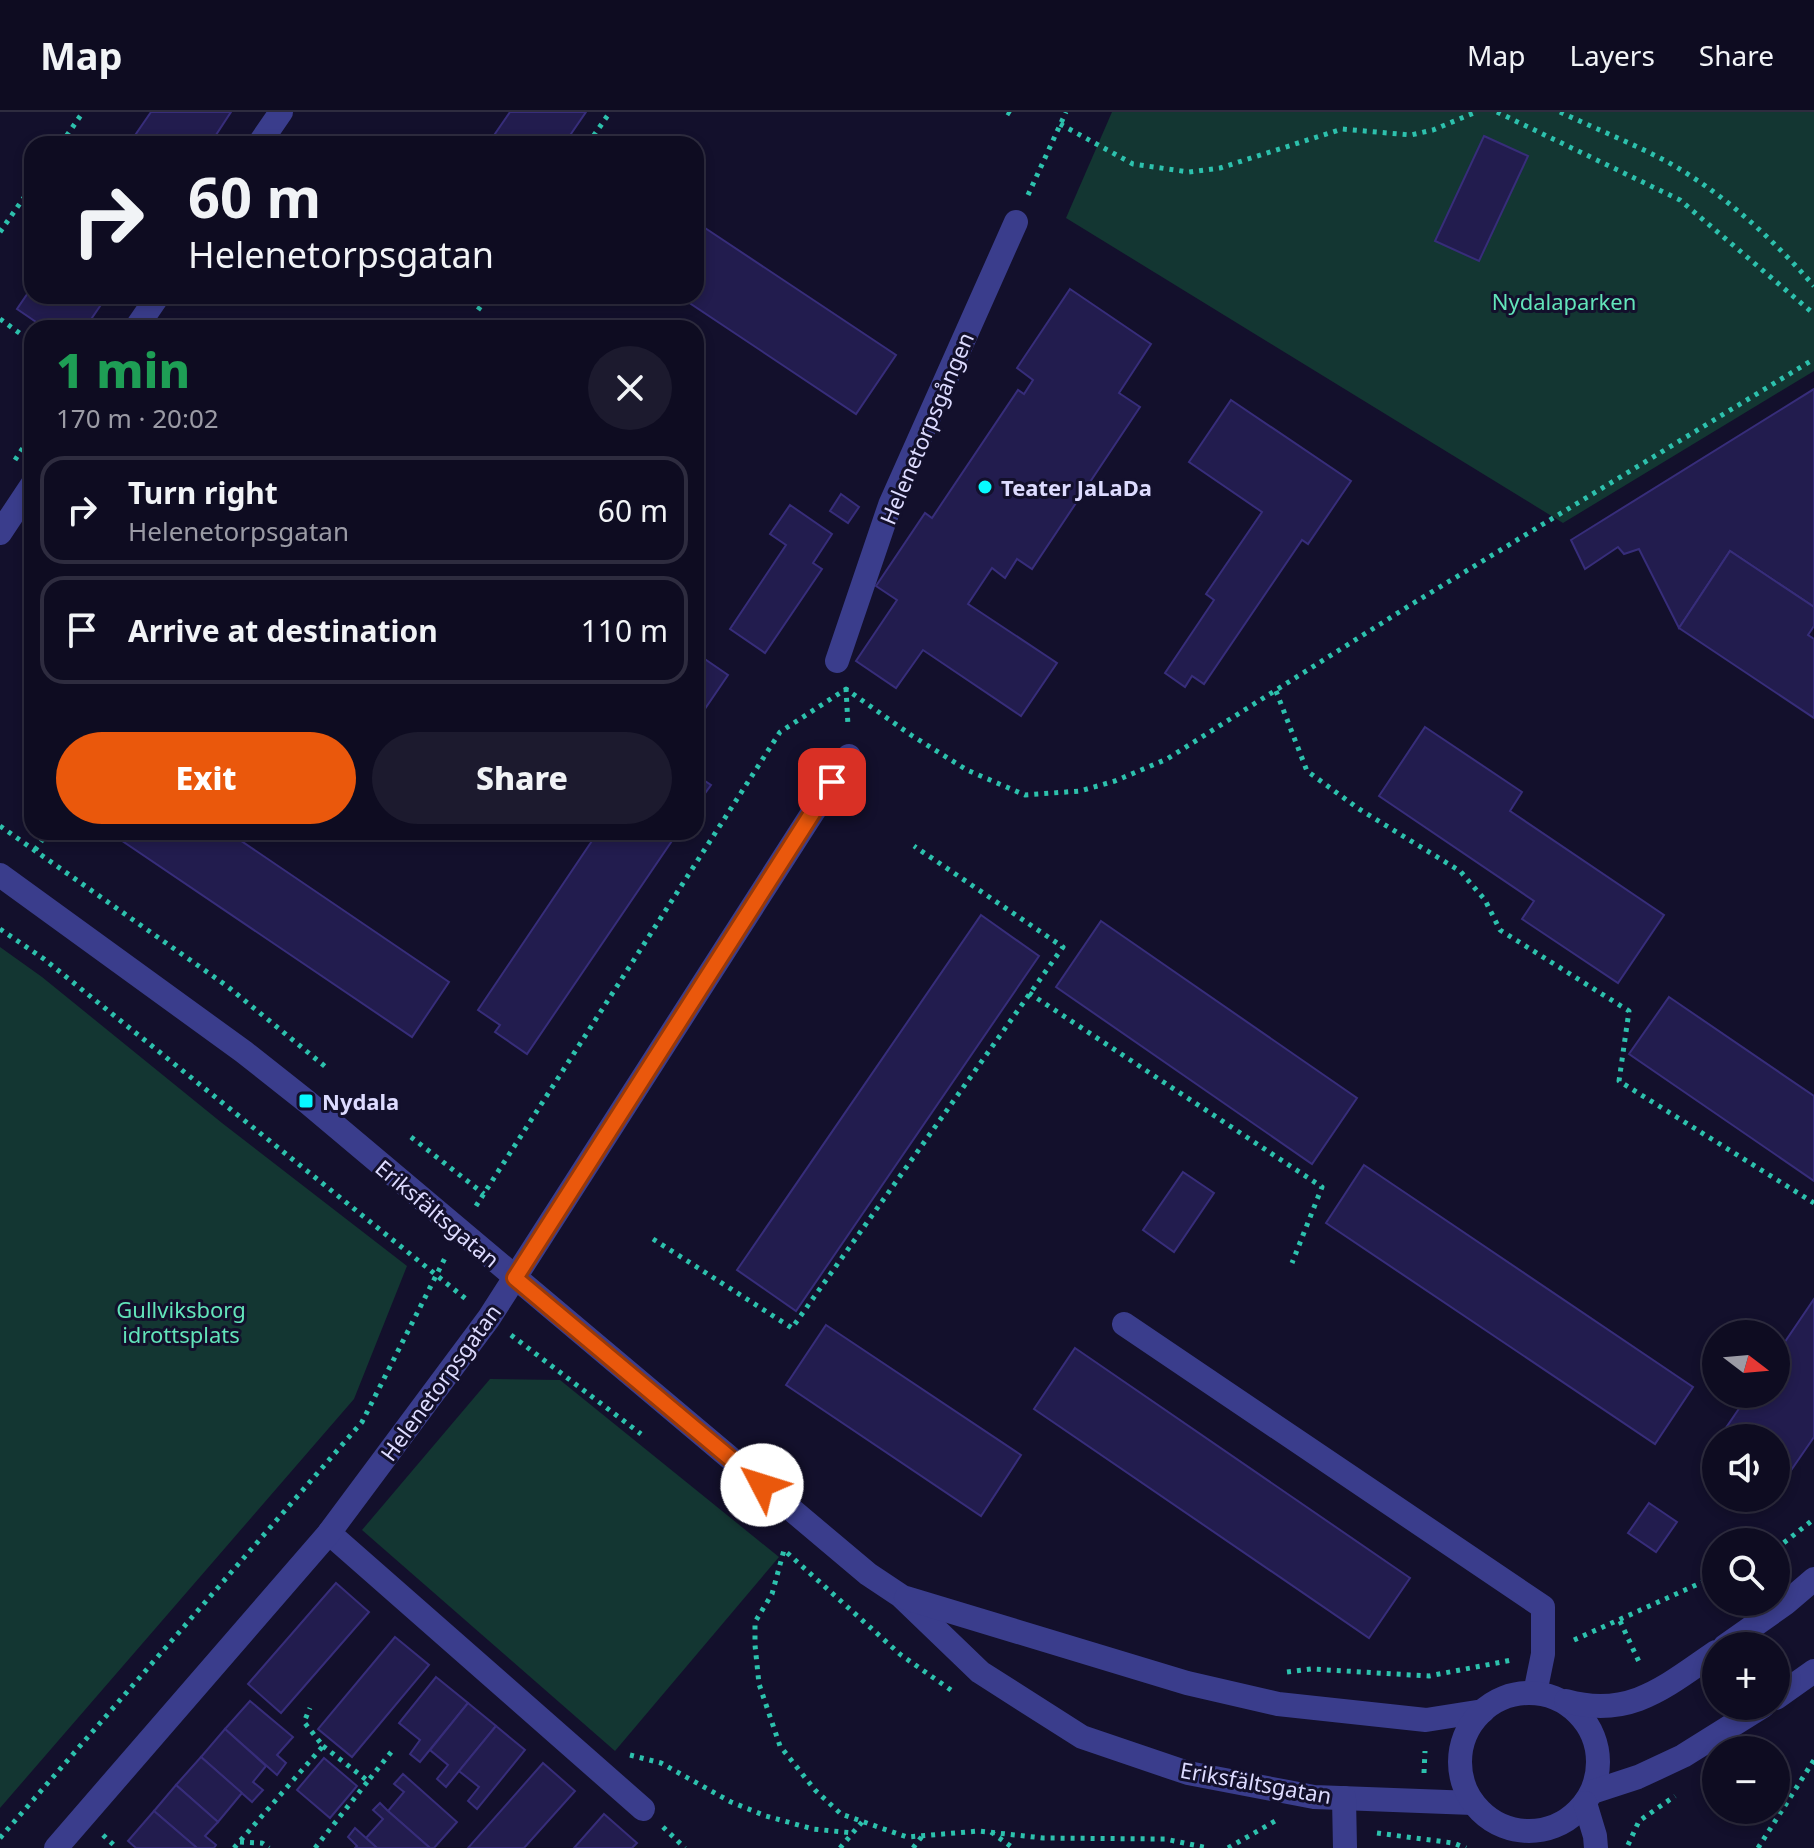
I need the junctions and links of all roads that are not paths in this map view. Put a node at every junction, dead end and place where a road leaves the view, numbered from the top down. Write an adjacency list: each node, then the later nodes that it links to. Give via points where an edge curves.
1 (281, 112): 2 (street)
2 (264, 136)
3 (1016, 222): 6 (street, Helenetorpsgången, via 890,505)
4 (24, 497): 5 (street)
5 (0, 533)
6 (837, 661)
7 (849, 756): 9 (street, Helenetorpsgatan)
8 (0, 875): 9 (street, Eriksfältsgatan, via 244,1052)
9 (515, 1278): 11 (street, Helenetorpsgatan); 13 (street, Eriksfältsgatan, via 868,1574)
10 (1124, 1324): 18 (street, via 1543,1607)
11 (329, 1533): 23 (street); 25 (street, Helenetorpsgatan)
12 (1814, 1579): 14 (street)
13 (901, 1596): 19 (street, Eriksfältsgatan, via 1099,1658 1278,1704 1426,1720); 21 (street, Eriksfältsgatan, via 980,1672 1082,1737 1188,1773)
14 (1745, 1632)
15 (1702, 1661): 18 (street, via 1654,1694 1611,1707 1589,1708)
16 (1814, 1671): 17 (street)
17 (1790, 1688)
18 (1547, 1696): 19 (street, via 1507,1696); 22 (street, via 1574,1709 1595,1739 1598,1757)
19 (1483, 1711): 24 (street, via 1467,1731 1460,1755 1462,1780)
20 (1741, 1720): 22 (street, via 1683,1756)
21 (1344, 1798): 24 (street, Eriksfältsgatan); 26 (street)
22 (1589, 1798): 24 (street, via 1569,1819 1537,1831 1503,1827); 28 (street)
23 (643, 1809)
24 (1478, 1809): 27 (street)
25 (56, 1848)
26 (1345, 1848)
27 (1501, 1848)
28 (1596, 1848)

